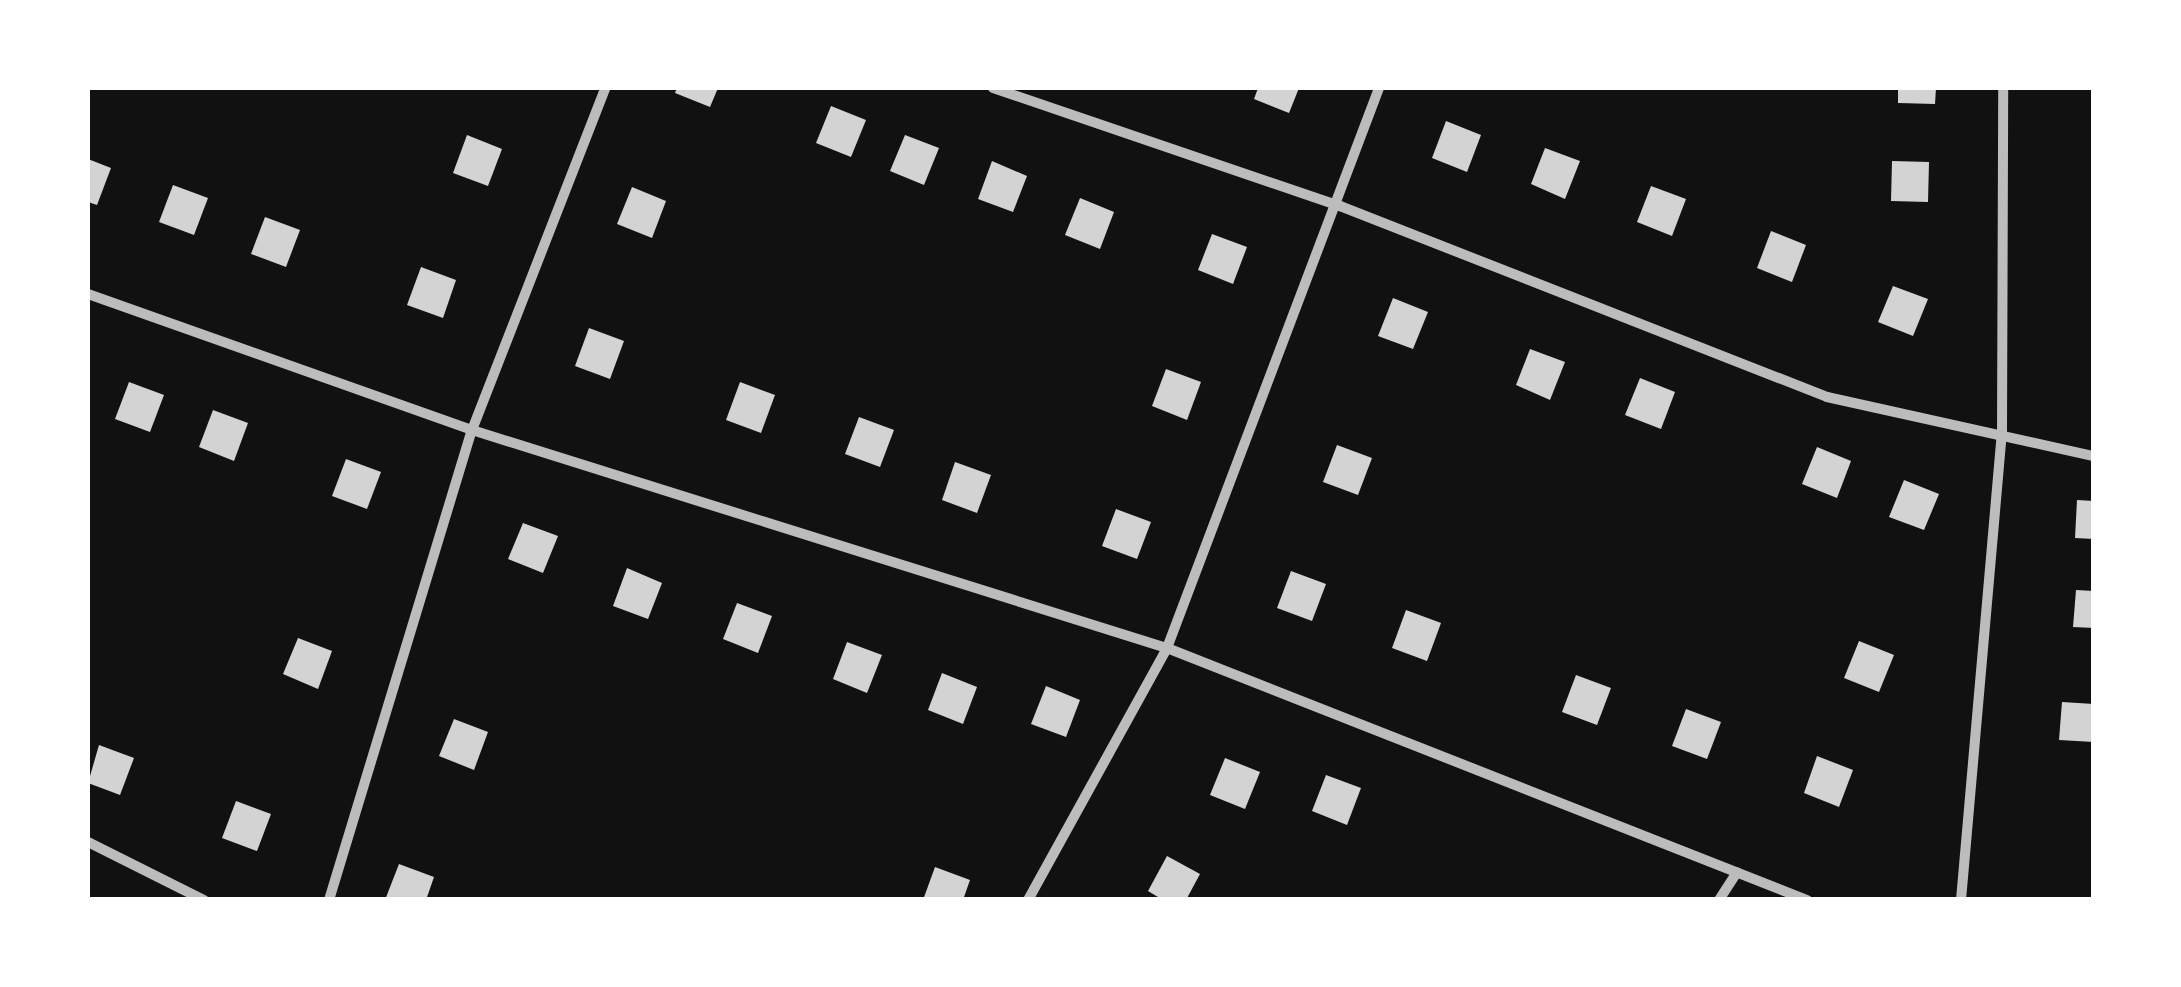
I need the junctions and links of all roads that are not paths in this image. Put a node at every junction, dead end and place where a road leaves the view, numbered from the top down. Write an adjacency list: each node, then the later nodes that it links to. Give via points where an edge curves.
1 (604, 88): 7 (street)
2 (993, 88): 5 (street)
3 (1380, 88): 5 (street)
4 (2004, 88): 8 (street)
5 (1340, 206): 8 (street, via 1827,397); 10 (street)
6 (88, 294): 7 (street)
7 (472, 430): 10 (street); 14 (street)
8 (2002, 434): 9 (street); 18 (street)
9 (2094, 456)
10 (1167, 648): 12 (street); 15 (street)
11 (88, 842): 13 (street)
12 (1737, 872): 16 (street); 17 (street)
13 (204, 900)
14 (330, 900)
15 (1028, 900)
16 (1719, 900)
17 (1808, 900)
18 (1960, 900)

